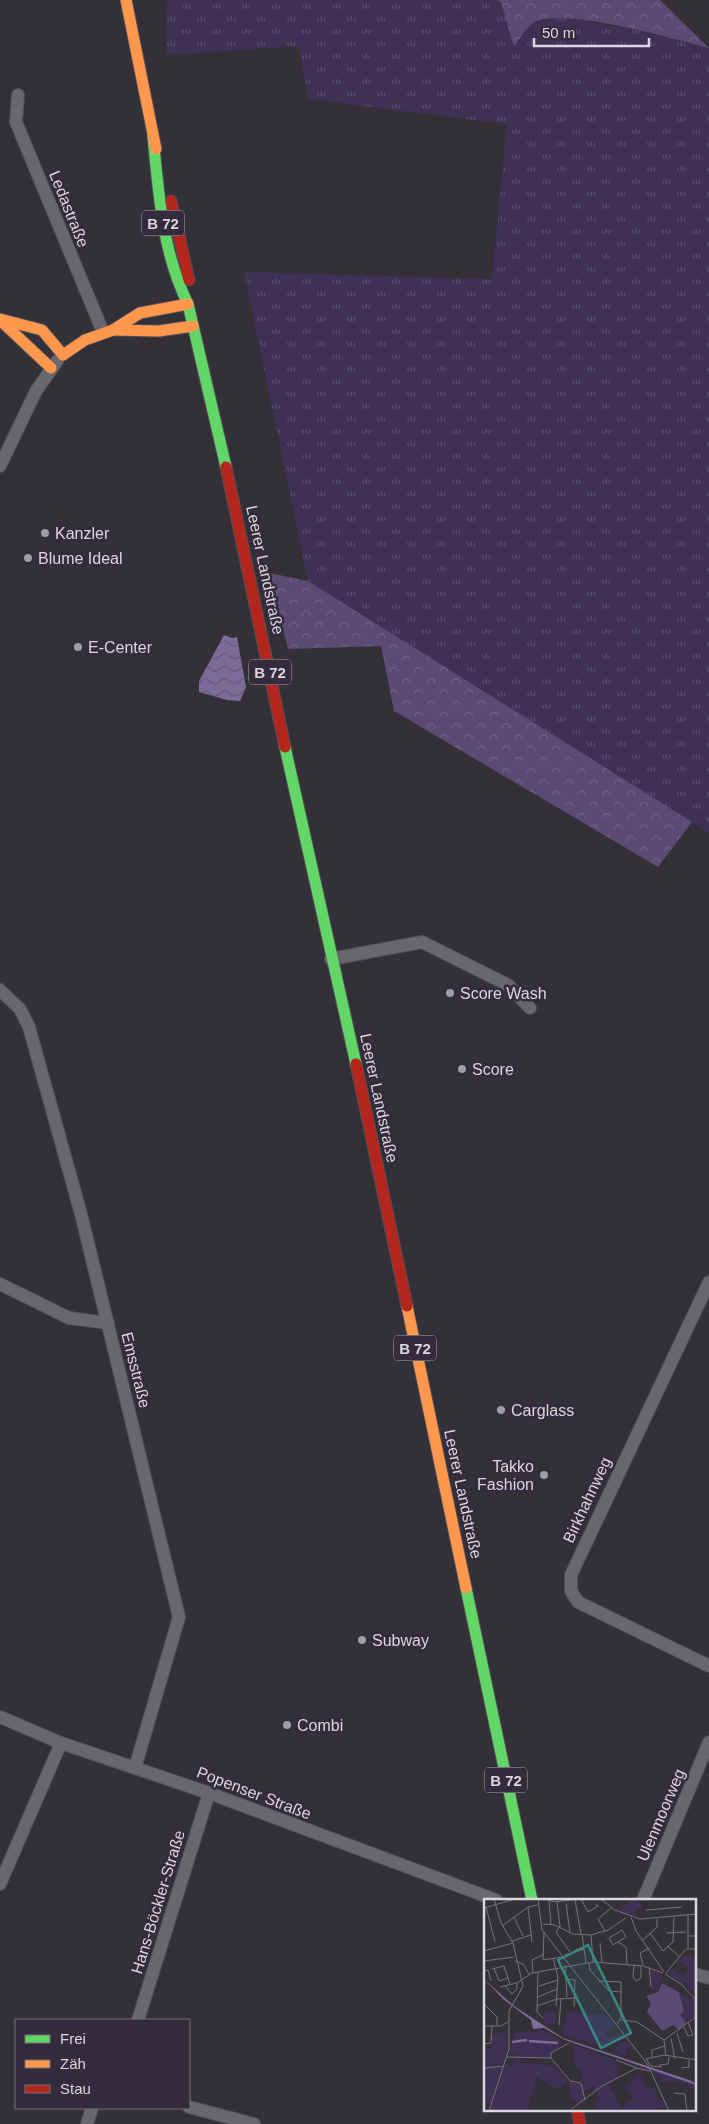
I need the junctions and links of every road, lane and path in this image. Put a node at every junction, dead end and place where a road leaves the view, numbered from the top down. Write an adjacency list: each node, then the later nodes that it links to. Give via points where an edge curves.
1 (126, 0): 3 (main road, Leerer Landstraße / B 72, via 153,137 180,235 189,282)
2 (18, 95): 6 (street, Ledastraße, via 16,122)
3 (188, 304): 5 (main road, Leerer Landstraße / B 72); 6 (main road, via 140,313)
4 (0, 319): 7 (main road, via 42,330); 8 (main road)
5 (193, 326): 6 (main road, via 159,331); 10 (main road, Leerer Landstraße / B 72)
6 (108, 331): 7 (main road)
7 (63, 355): 8 (street)
8 (50, 368): 9 (street)
9 (0, 466)
10 (330, 959): 12 (street, via 422,942 508,985); 24 (main road, Leerer Landstraße / B 72, via 350,1036)
11 (0, 990): 15 (street, Emsstraße, via 20,1010 29,1027)
12 (530, 1008)
13 (709, 1282): 16 (street, Birkhahnweg, via 571,1575 571,1591 578,1602)
14 (0, 1284): 15 (street, via 69,1318)
15 (108, 1323): 20 (street, Emsstraße, via 180,1617)
16 (709, 1666)
17 (0, 1717): 19 (street, Popenser Straße)
18 (709, 1742): 25 (street, Ulenmoorweg)
19 (61, 1743): 20 (street, Popenser Straße); 22 (street)
20 (135, 1768): 21 (street, Popenser Straße)
21 (210, 1793): 23 (street, Popenser Straße); 28 (street, Hans-Böckler-Straße)
22 (0, 1884)
23 (493, 1899)
24 (532, 1899)
25 (643, 1899)
26 (696, 1974): 27 (street)
27 (709, 1978)
28 (138, 2019)
29 (190, 2107): 32 (street)
30 (92, 2109): 31 (street)
31 (87, 2124)
32 (254, 2124)

